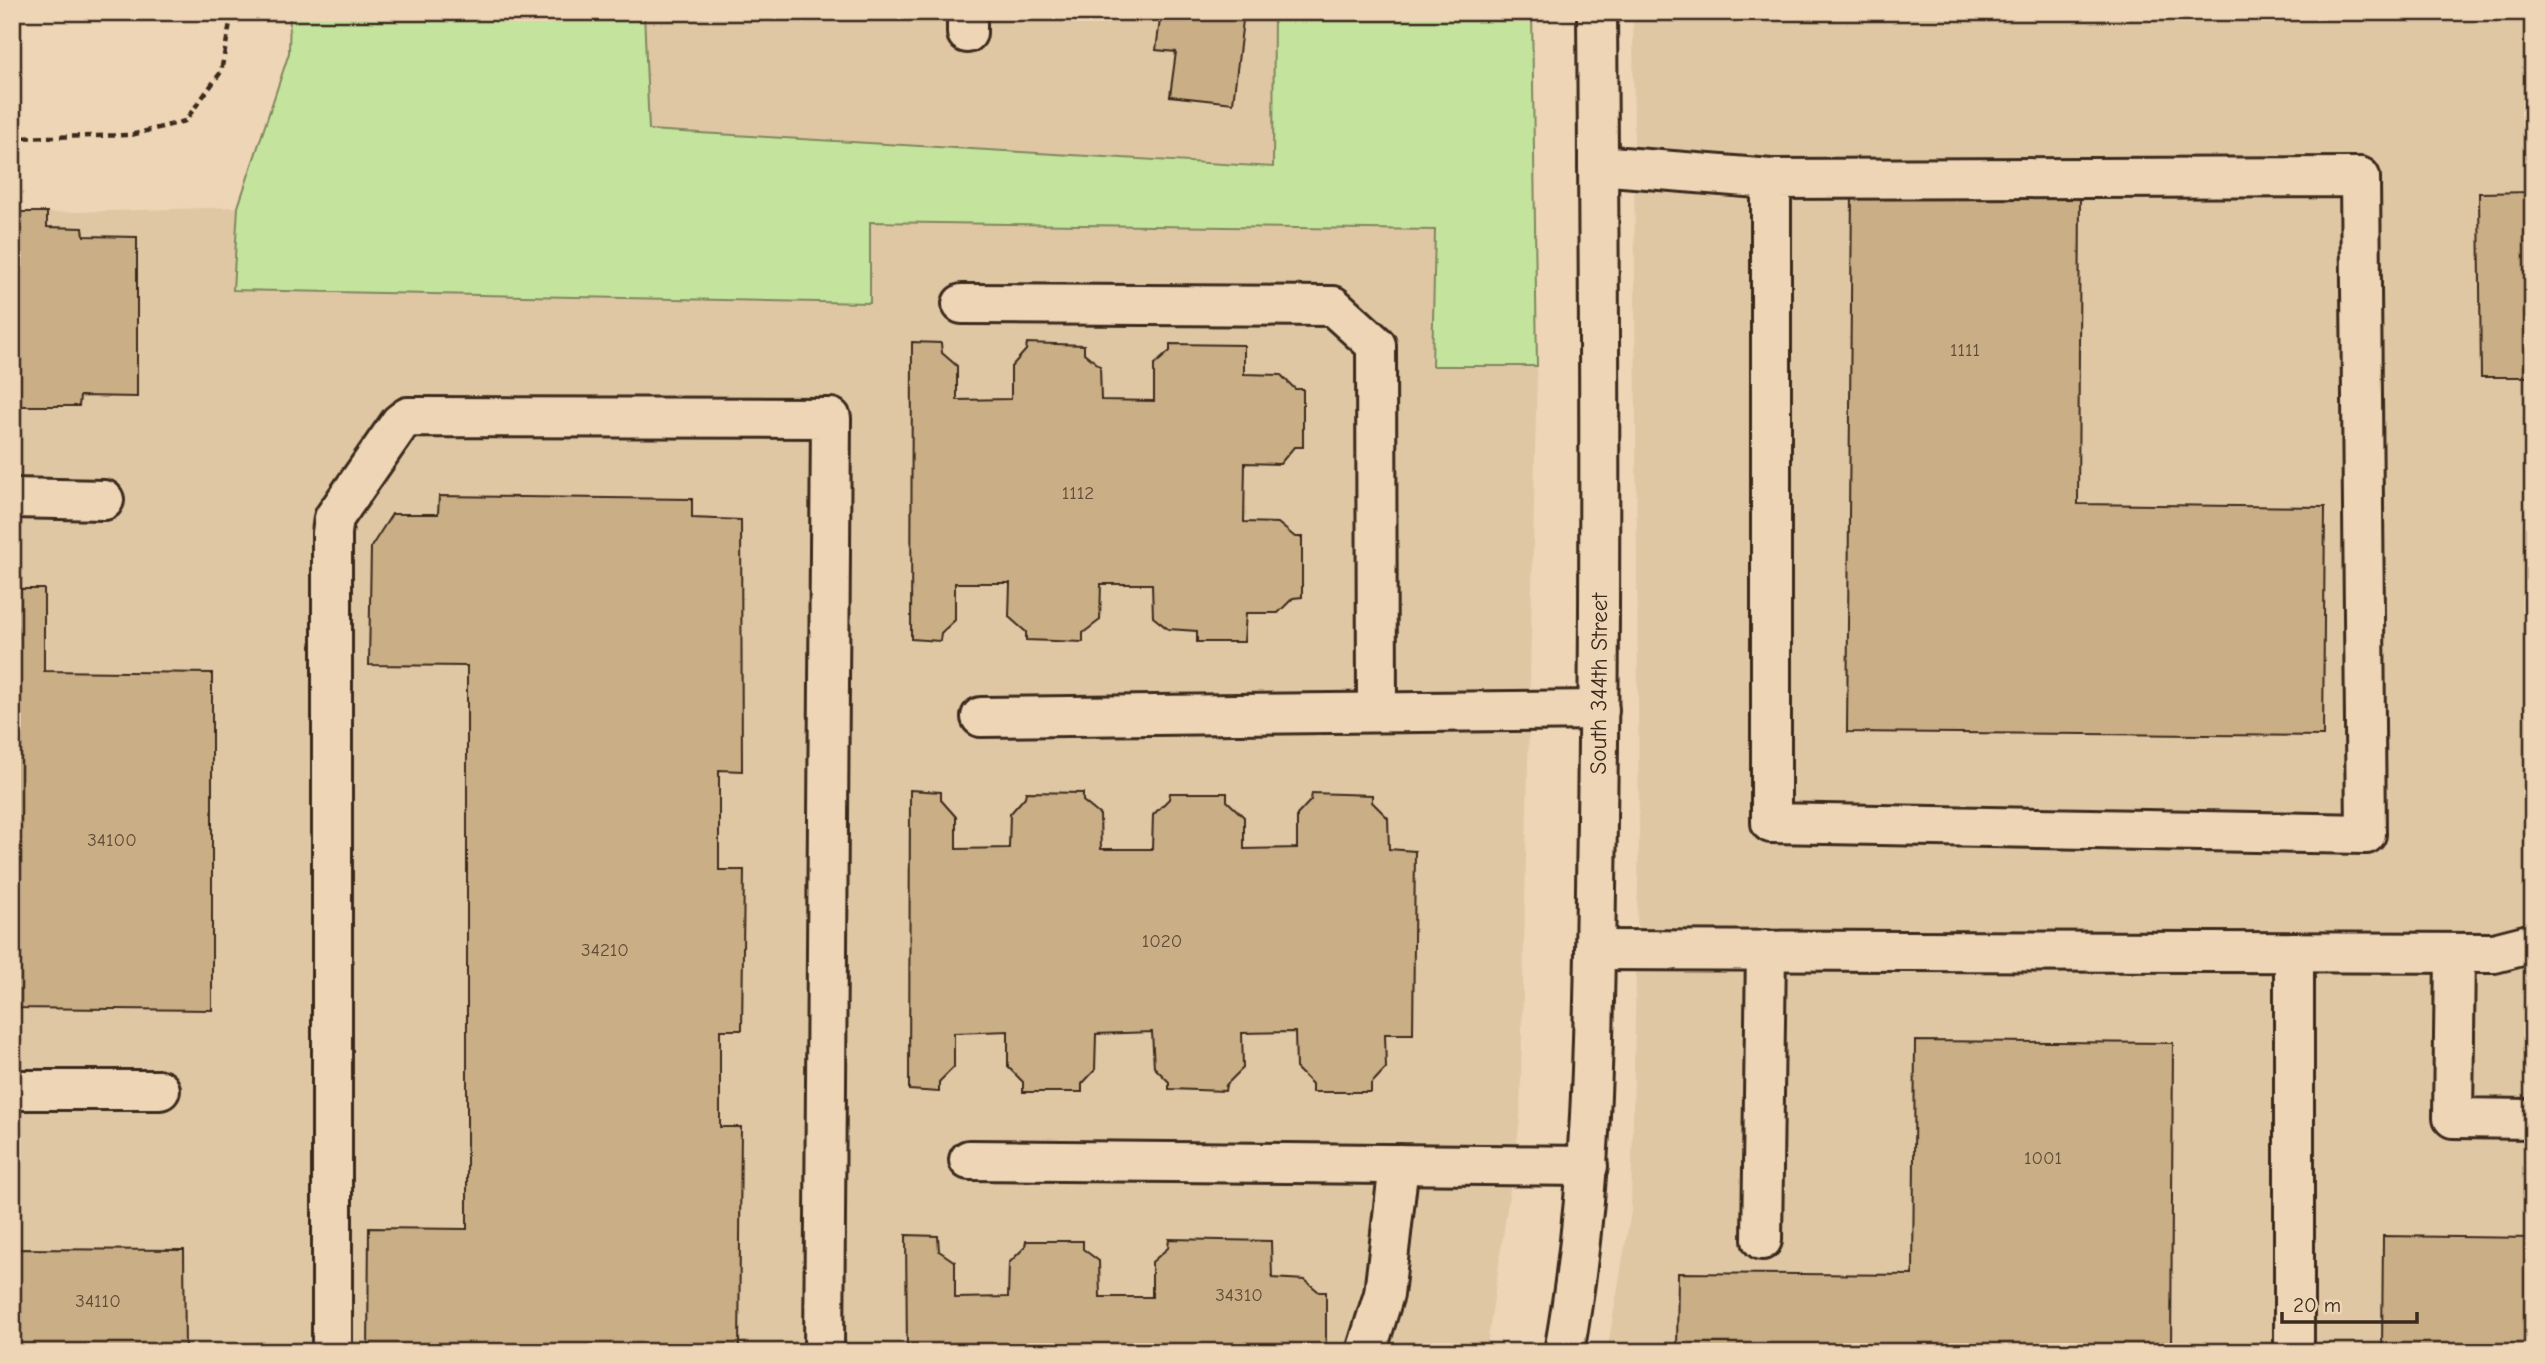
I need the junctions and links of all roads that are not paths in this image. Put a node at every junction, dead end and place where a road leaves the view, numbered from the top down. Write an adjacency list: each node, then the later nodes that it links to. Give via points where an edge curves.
1 (1597, 12): 2 (street, South 344th Street)
2 (1598, 165): 3 (street); 7 (street, South 344th Street)
3 (1770, 179): 3 (street, via 1770,823 2366,834 2360,177)
4 (962, 304): 8 (street, via 1333,306 1376,345)
5 (12, 498): 6 (street)
6 (104, 500)
7 (1599, 710): 8 (street); 11 (street, South 344th Street)
8 (1377, 712): 9 (street)
9 (981, 717)
10 (2533, 943): 14 (street, via 2494,953)
11 (1595, 950): 12 (street); 20 (street, South 344th Street)
12 (1766, 950): 13 (street); 21 (street)
13 (2294, 952): 14 (street); 26 (street)
14 (2455, 953): 17 (street, via 2453,1118)
15 (12, 1090): 16 (street)
16 (160, 1090)
17 (2533, 1119)
18 (969, 1160): 19 (street)
19 (1399, 1164): 20 (street); 24 (street, via 1384,1294)
20 (1587, 1166): 25 (street, South 344th Street)
21 (1762, 1240)
22 (332, 1352): 23 (street, via 334,517 400,423 408,417 449,417 831,418)
23 (824, 1352)
24 (1366, 1352)
25 (1564, 1352)
26 (2294, 1352)

